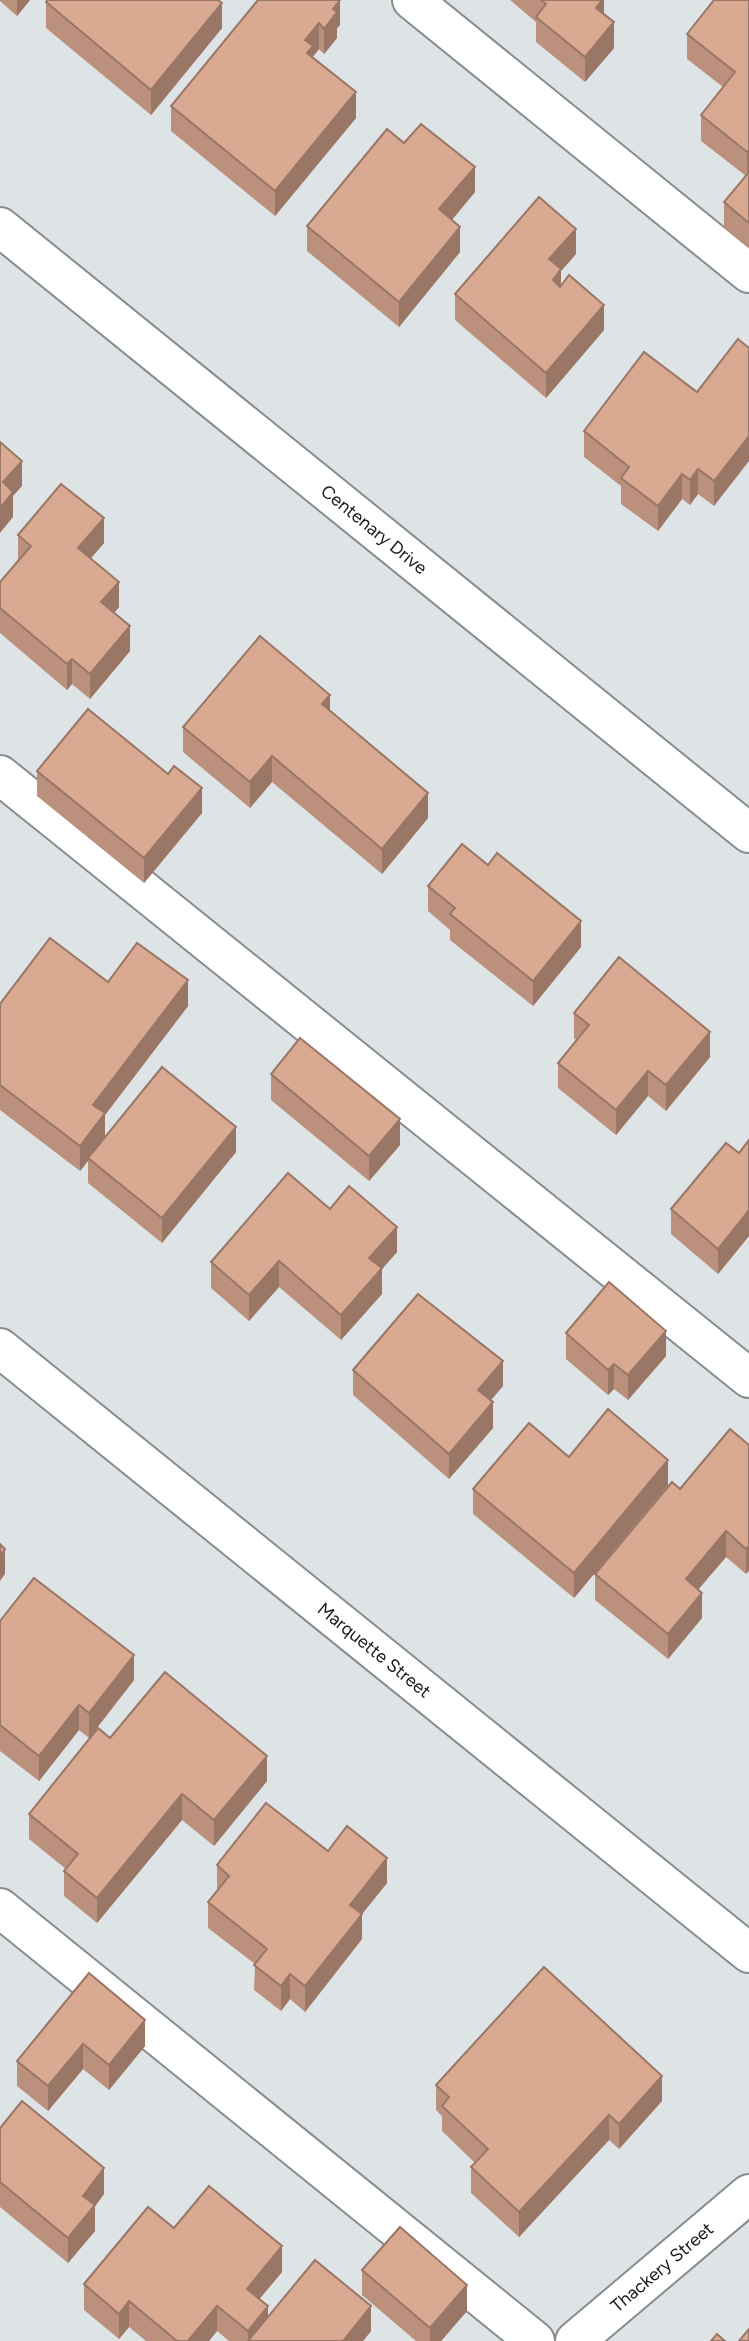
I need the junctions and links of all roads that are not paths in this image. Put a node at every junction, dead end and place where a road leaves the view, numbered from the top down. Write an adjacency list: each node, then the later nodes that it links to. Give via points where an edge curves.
1 (412, 0): 3 (street)
2 (0, 227): 5 (street, Centenary Drive)
3 (749, 273)
4 (0, 775): 7 (street)
5 (749, 833)
6 (0, 1348): 9 (street, Marquette Street)
7 (749, 1378)
8 (0, 1908): 11 (street)
9 (749, 1953)
10 (749, 2194): 12 (street, Thackery Street)
11 (535, 2341)
12 (575, 2341)

